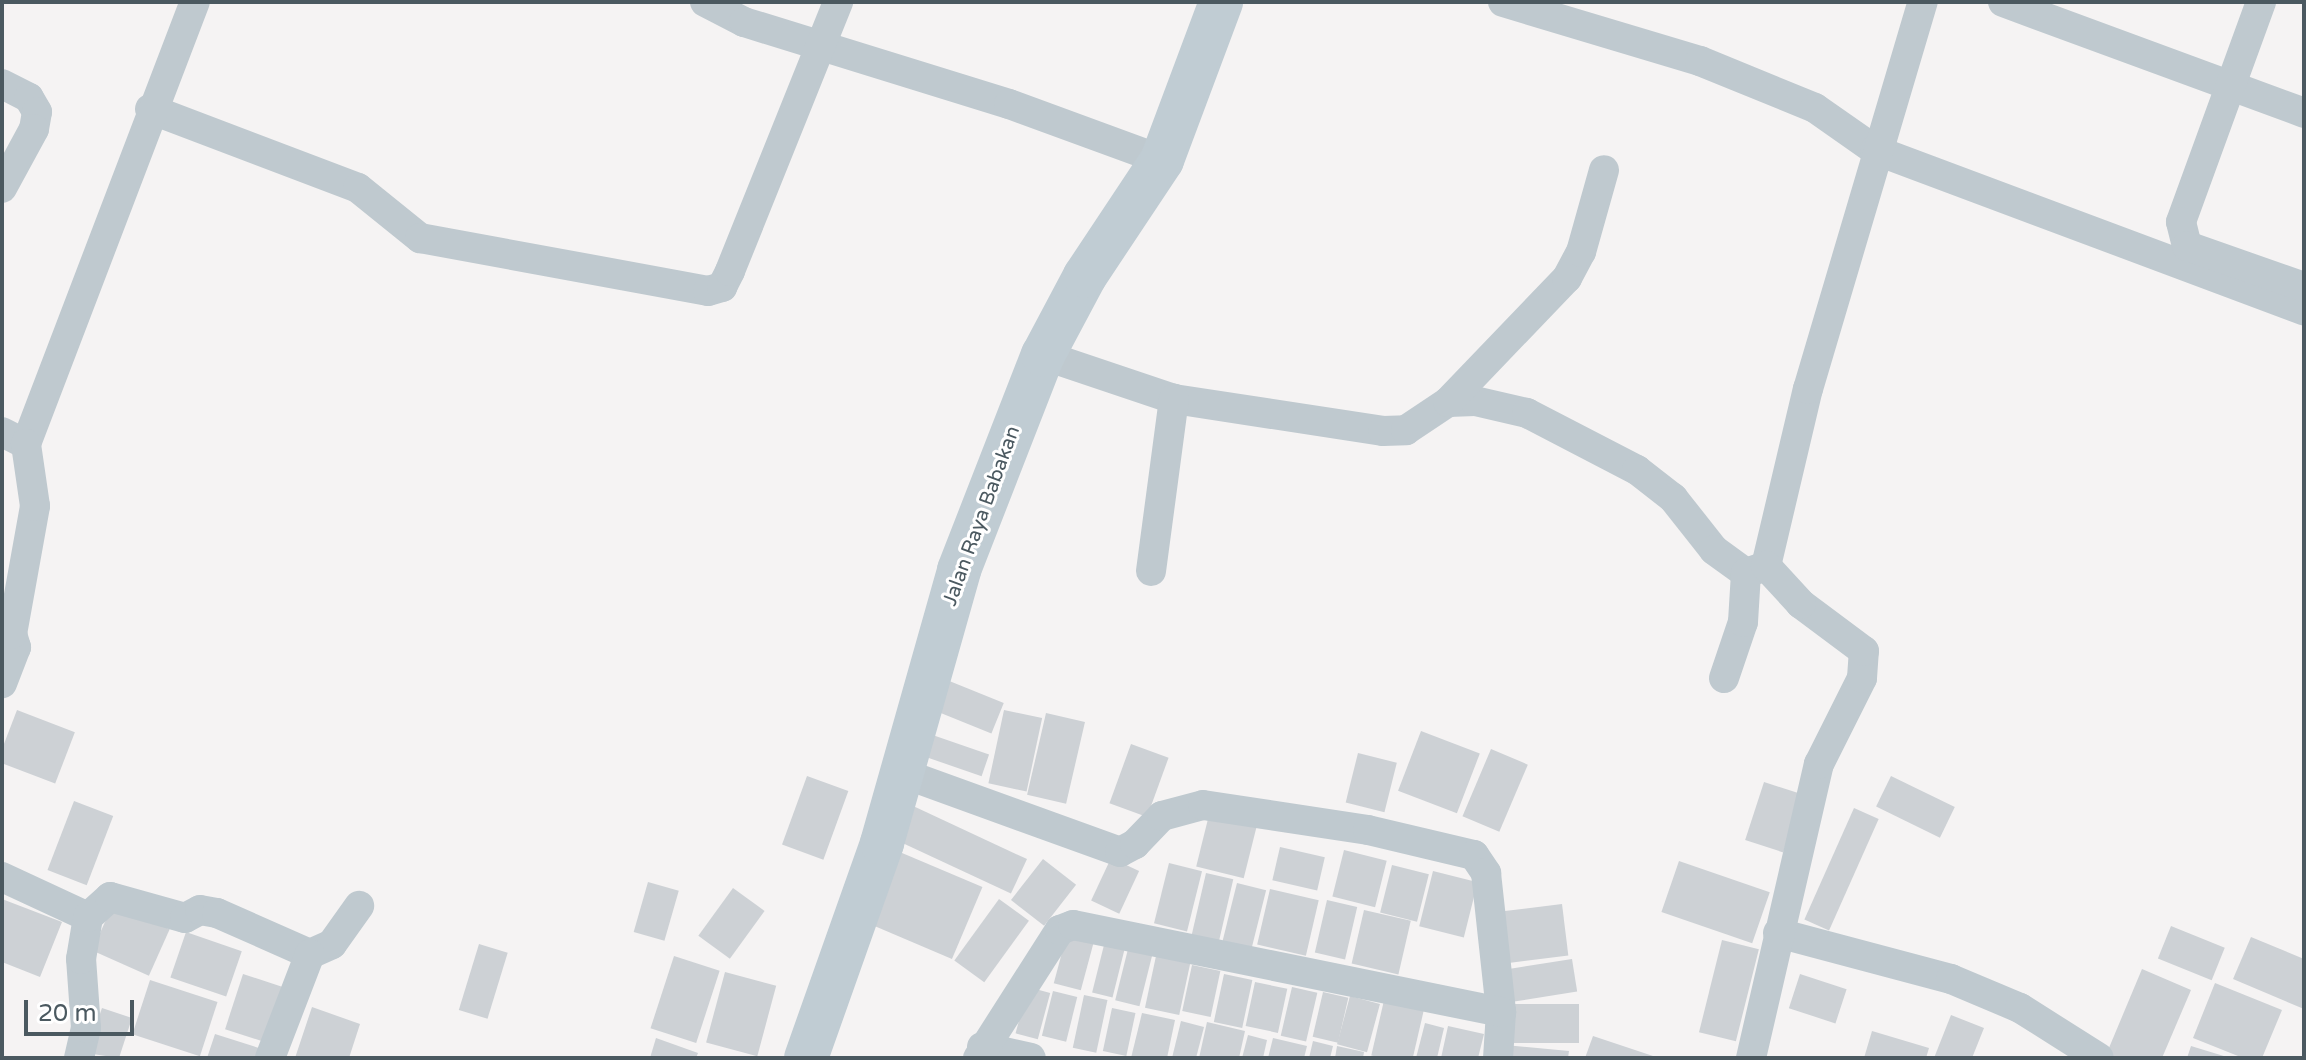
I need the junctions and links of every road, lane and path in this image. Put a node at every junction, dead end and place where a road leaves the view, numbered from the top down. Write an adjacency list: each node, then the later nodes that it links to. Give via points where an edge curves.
1 (195, 2): 12 (street)
2 (705, 2): 9 (street, via 744,22)
3 (838, 2): 9 (street)
4 (1221, 2): 15 (street, Jalan Raya Babakan)
5 (1503, 2): 14 (street, via 1700,61 1815,108)
6 (1923, 2): 14 (street)
7 (2003, 2): 11 (street)
8 (2261, 2): 11 (street)
9 (822, 47): 12 (street, via 730,271 722,287 708,291 420,238 376,197 358,188); 15 (street, via 1009,104)
10 (2, 84): 17 (street, via 29,98 37,112 34,129)
11 (2233, 88): 13 (street); 18 (street, via 2181,222 2187,246)
12 (150, 109): 23 (street)
13 (2304, 113)
14 (1875, 150): 19 (street); 24 (street)
15 (1162, 160): 20 (street, Jalan Raya Babakan, via 1085,276)
16 (1604, 170): 22 (street, via 1581,252 1567,278)
17 (2, 188)
18 (2304, 287)
19 (2304, 310)
20 (1043, 355): 21 (street); 29 (street, Jalan Raya Babakan, via 959,570)
21 (1174, 399): 22 (street, via 1383,431 1406,430); 25 (street)
22 (1448, 402): 24 (street, via 1475,401 1527,413 1575,434 1673,498 1714,550)
23 (14, 438): 26 (street, via 35,506)
24 (1756, 570): 27 (street); 33 (street, via 1864,651 1862,678 1819,764)
25 (1151, 571)
26 (7, 631): 28 (street, via 14,660)
27 (1724, 678)
28 (2, 683)
29 (902, 773): 35 (street, via 1120,852 1162,816 1203,805 1368,830 1474,855 1486,873); 39 (street, Jalan Raya Babakan)
30 (2, 877): 32 (street)
31 (359, 906): 34 (street, via 332,944)
32 (88, 917): 34 (street, via 110,897 125,897 185,918 200,910 217,913); 37 (street, via 81,959 86,1028)
33 (1778, 933): 42 (street); 43 (street, via 1951,979 2020,1008)
34 (310, 954): 38 (street)
35 (1501, 1012): 36 (street, via 1073,925 1060,930); 41 (street)
36 (980, 1053): 40 (street)
37 (79, 1058)
38 (270, 1058)
39 (806, 1058)
40 (1031, 1058)
41 (1498, 1058)
42 (1751, 1058)
43 (2099, 1058)

